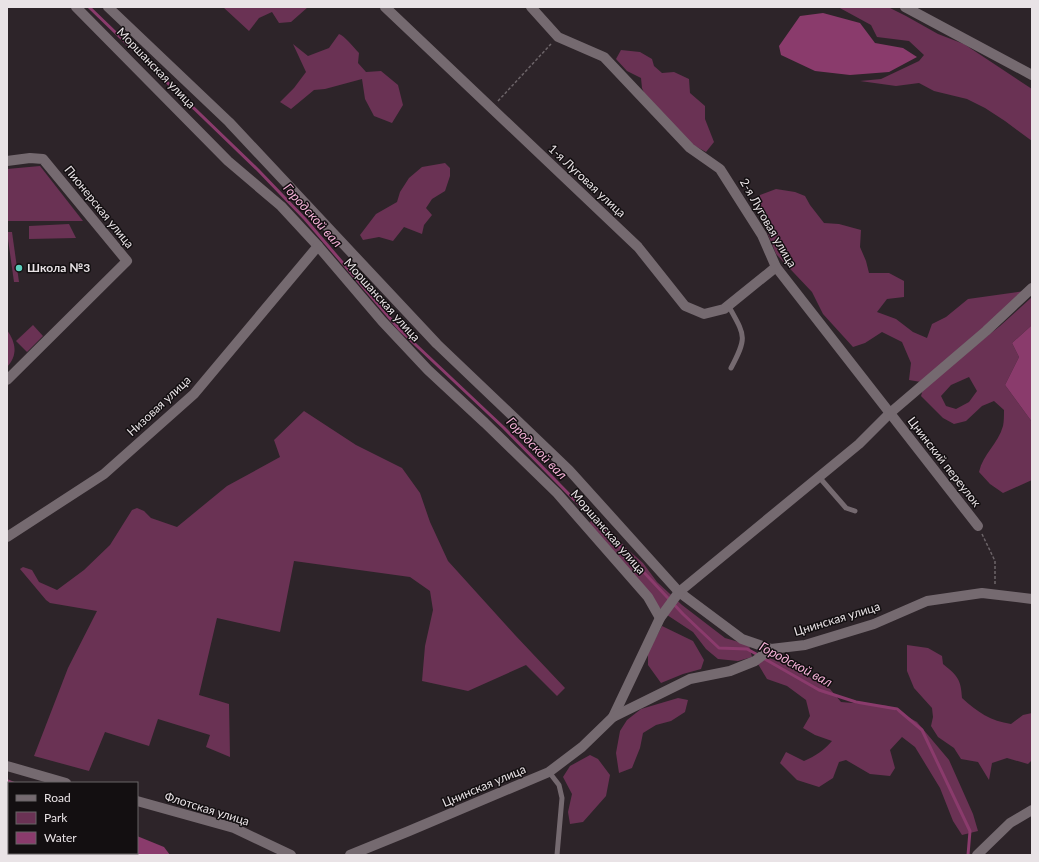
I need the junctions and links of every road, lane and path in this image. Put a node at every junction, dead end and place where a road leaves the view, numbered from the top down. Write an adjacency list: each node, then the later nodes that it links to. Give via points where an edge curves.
1 (76, 7): 10 (street, Моршанская улица, via 228,161 281,206)
2 (108, 7): 22 (street, Моршанская улица, via 229,122 437,344 569,470)
3 (385, 7): 8 (street, 1-я Луговая улица)
4 (531, 7): 6 (street, 2-я Луговая улица)
5 (905, 7): 7 (street)
6 (558, 36): 8 (path); 11 (street, 2-я Луговая улица, via 604,57 690,148 720,169 762,235)
7 (1032, 75)
8 (492, 109): 13 (street, 1-я Луговая улица, via 638,247 685,306 704,314 724,309)
9 (7, 162): 15 (street, Пионерская улица, via 30,158 43,159 127,261)
10 (318, 246): 20 (street, Низовая улица, via 194,394 104,474); 24 (street, Моршанская улица, via 428,370 557,494 648,597)
11 (776, 268): 13 (street, 1-я Луговая улица); 16 (street, 2-я Луговая улица)
12 (1032, 288): 16 (street, Цнинская улица)
13 (728, 305): 14 (lane, via 744,336 741,349)
14 (731, 368)
15 (7, 380)
16 (890, 413): 17 (street, Цнинская улица, via 859,444); 19 (street, Цнинский переулок)
17 (819, 477): 18 (lane, via 846,508); 22 (street, Цнинская улица)
18 (855, 511)
19 (978, 526): 21 (path, via 995,561)
20 (7, 537)
21 (995, 594): 23 (street, Цнинская улица); 25 (street, Цнинская улица, via 982,593 927,601 874,624 805,645)
22 (677, 596): 24 (street, Цнинская улица); 25 (street, Моршанская улица, via 742,639)
23 (1032, 598)
24 (660, 618): 26 (street, Цнинская улица)
25 (771, 649): 26 (street, Цнинская улица, via 755,661 730,670 690,679)
26 (613, 717): 28 (street, Цнинская улица, via 582,747)
27 (7, 766): 29 (street)
28 (549, 772): 33 (street, Цнинская улица); 34 (lane, via 559,785 562,798)
29 (63, 782)
30 (138, 801): 32 (street, Флотская улица, via 234,828)
31 (1032, 810): 35 (street, via 1010,823)
32 (291, 855)
33 (350, 855)
34 (557, 855)
35 (977, 855)

